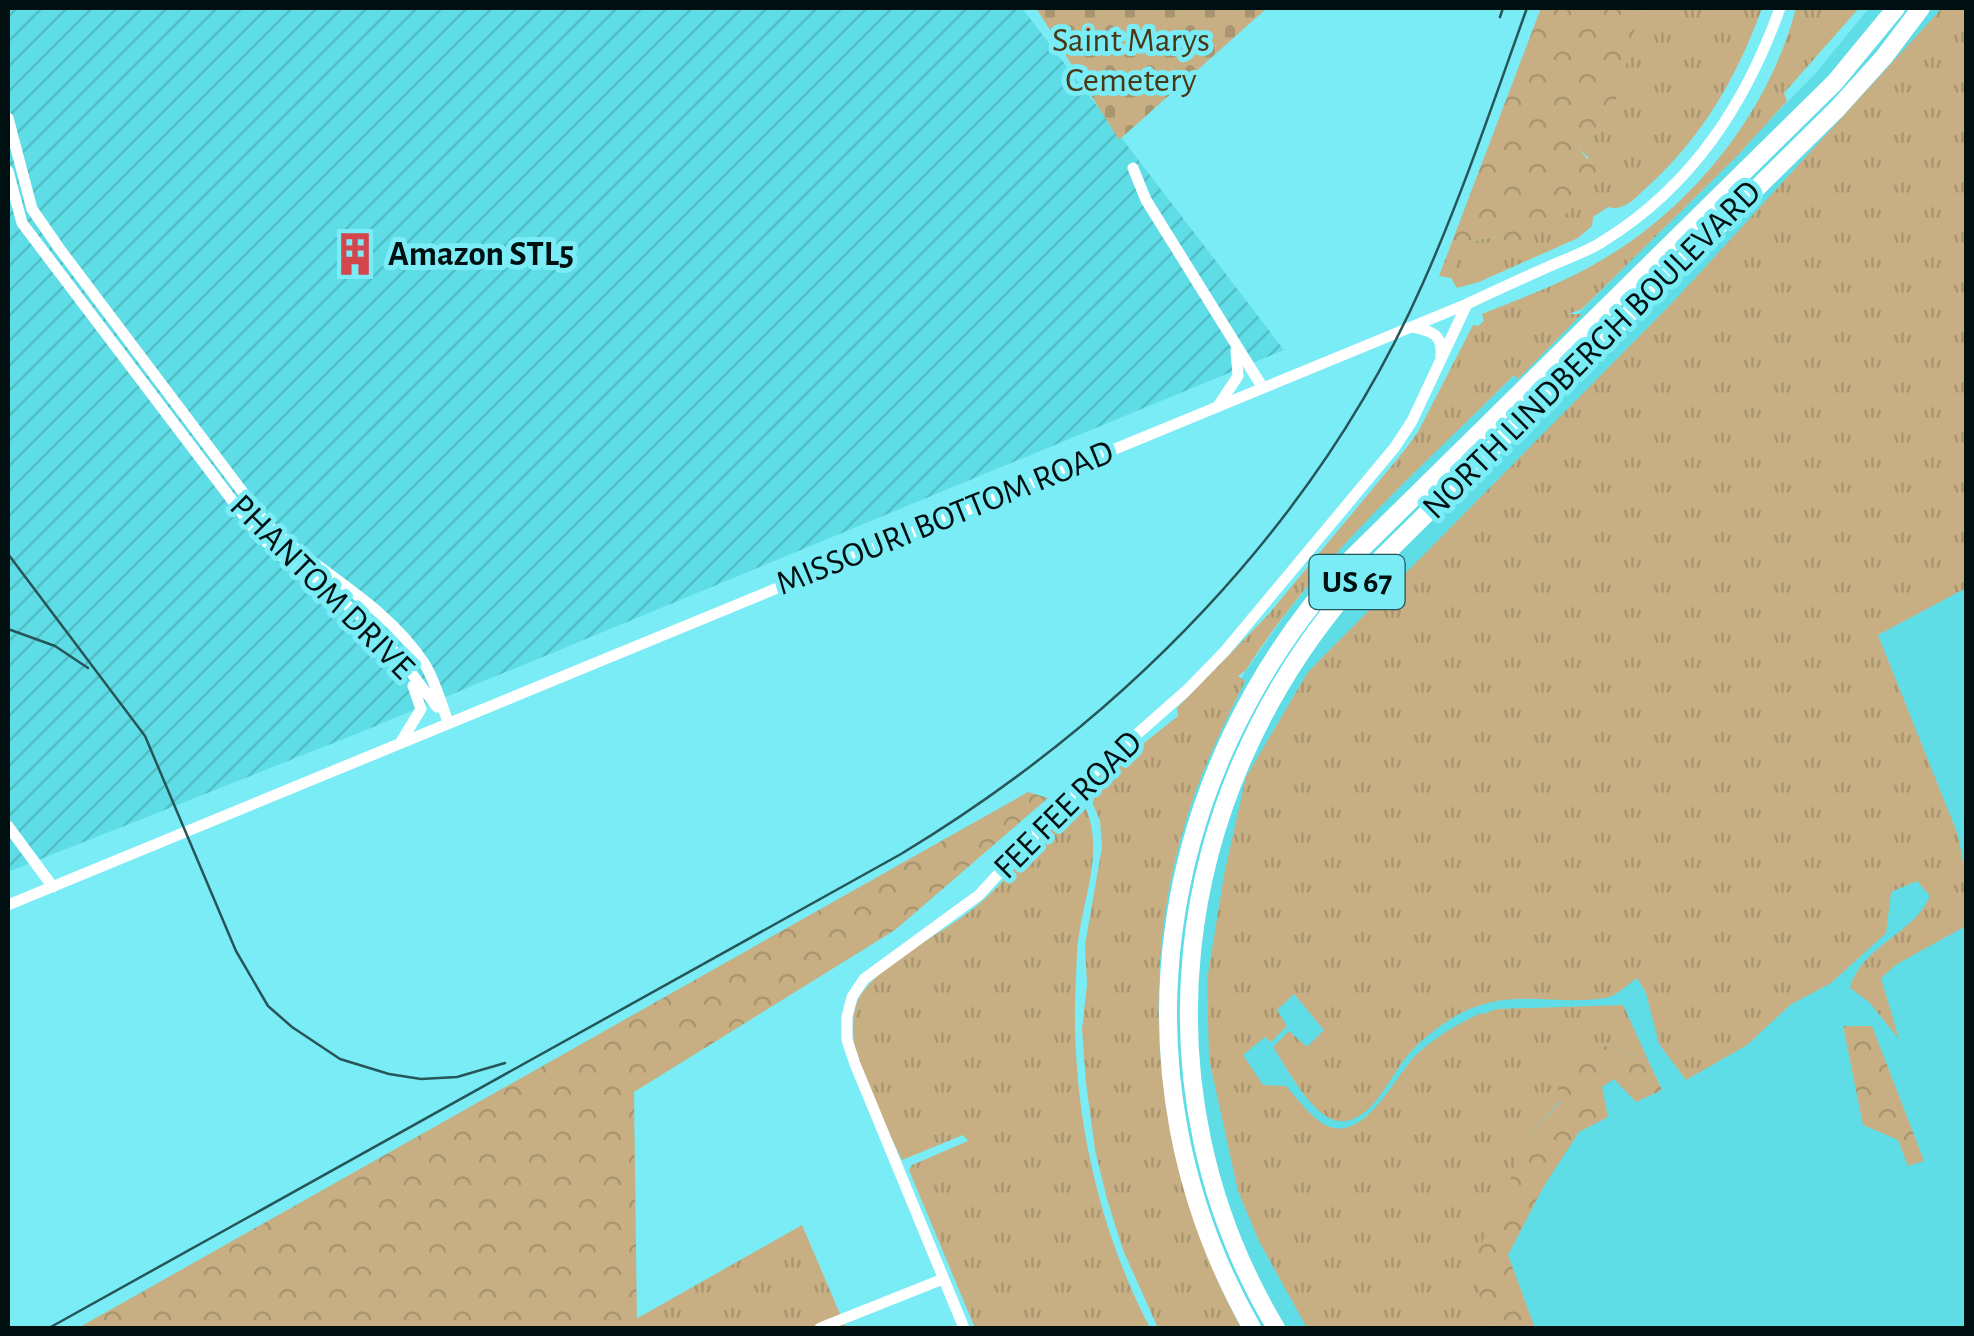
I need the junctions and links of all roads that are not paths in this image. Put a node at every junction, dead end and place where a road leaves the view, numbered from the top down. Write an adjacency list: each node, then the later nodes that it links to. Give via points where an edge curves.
1 (1780, 8): 7 (street, MISSOURI BOTTOM ROAD, via 1733,113 1660,200 1603,242)
2 (1896, 8): 22 (highway, NORTH LINDBERGH BOULEVARD / US 67, via 1835,82 1337,574 1282,643 1230,734 1204,799 1178,901 1170,1042 1192,1182)
3 (1921, 8): 23 (highway, NORTH LINDBERGH BOULEVARD / US 67, via 1837,109 1348,592 1284,677 1251,738 1204,872 1191,959 1190,1047 1214,1186 1238,1254)
4 (8, 118): 14 (street, PHANTOM DRIVE, via 32,209 58,248 266,522 405,637 427,667)
5 (1133, 168): 9 (street)
6 (8, 171): 13 (street, PHANTOM DRIVE, via 22,223 257,533)
7 (1467, 304): 8 (street, MISSOURI BOTTOM ROAD); 10 (street, FEE FEE ROAD)
8 (1411, 327): 10 (street, via 1440,339); 11 (street, MISSOURI BOTTOM ROAD)
9 (1236, 347): 11 (street); 12 (street, via 1238,376)
10 (1438, 368): 19 (street, FEE FEE ROAD, via 1379,469 1226,651 1086,780 979,895 880,965 852,997 851,1052)
11 (1262, 388): 12 (street, MISSOURI BOTTOM ROAD)
12 (1217, 407): 14 (street, MISSOURI BOTTOM ROAD)
13 (398, 655): 14 (street, PHANTOM DRIVE); 15 (street, via 421,708)
14 (448, 722): 15 (street, MISSOURI BOTTOM ROAD)
15 (402, 741): 17 (street, MISSOURI BOTTOM ROAD)
16 (8, 826): 17 (street)
17 (53, 887): 18 (street, MISSOURI BOTTOM ROAD)
18 (8, 906)
19 (942, 1279): 20 (street); 21 (street, FEE FEE ROAD)
20 (820, 1328)
21 (964, 1328)
22 (1252, 1328)
23 (1276, 1328)

